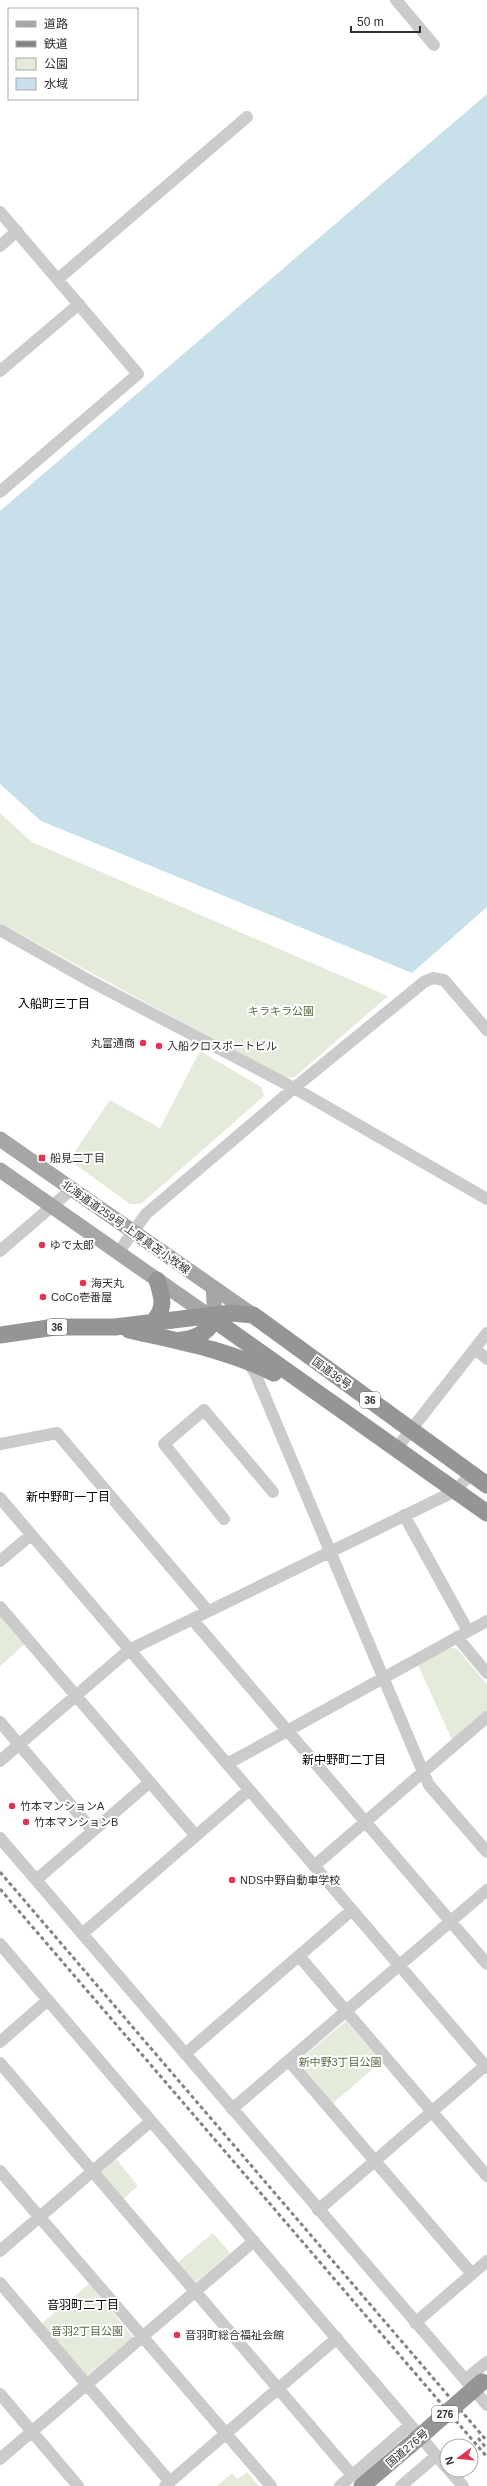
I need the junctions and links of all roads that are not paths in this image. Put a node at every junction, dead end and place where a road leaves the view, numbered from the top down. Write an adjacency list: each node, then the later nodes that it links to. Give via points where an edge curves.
1 (396, 0): 2 (street)
2 (434, 45)
3 (247, 117): 7 (street)
4 (0, 212): 5 (street)
5 (17, 232): 6 (street); 7 (street)
6 (0, 246)
7 (58, 279): 8 (street)
8 (79, 304): 9 (street); 10 (street, via 138,374)
9 (0, 371)
10 (0, 492)
11 (0, 930): 13 (street, via 90,981)
12 (486, 1025): 13 (street, via 444,980 433,978 424,982)
13 (294, 1088): 17 (street); 19 (street, via 146,1214)
14 (0, 1139): 16 (main road, 北海道道259号 上厚真苫小牧線)
15 (0, 1170): 18 (main road)
16 (72, 1189): 18 (street); 19 (main road, 北海道道259号 上厚真苫小牧線)
17 (487, 1199)
18 (52, 1207): 20 (street); 21 (main road)
19 (133, 1232): 21 (street); 23 (main road, 北海道道259号 上厚真苫小牧線)
20 (0, 1251)
21 (118, 1253): 22 (main road)
22 (157, 1280): 25 (main road); 26 (highway, via 164,1300 160,1315)
23 (213, 1288): 24 (main road, 北海道道259号 上厚真苫小牧線); 25 (main road)
24 (253, 1315): 25 (highway, 36, via 231,1313); 35 (highway, 国道36号 / 36)
25 (213, 1317): 26 (highway, 36); 30 (highway, 36, via 201,1334 190,1339); 34 (highway, 36)
26 (151, 1324): 27 (highway, 36)
27 (115, 1327): 29 (highway, 36, via 55,1326); 30 (highway, 36)
28 (487, 1333): 31 (street)
29 (0, 1335)
30 (175, 1340): 33 (highway, 36, via 209,1347)
31 (474, 1349): 32 (street); 35 (street)
32 (487, 1359)
33 (248, 1360): 34 (highway, 36); 47 (street)
34 (314, 1391): 37 (highway, 36)
35 (411, 1430): 37 (street); 38 (highway, 国道36号 / 36)
36 (0, 1444): 50 (street, via 57,1433)
37 (396, 1449): 40 (highway, 36)
38 (471, 1474): 39 (highway, 国道36号 / 36); 40 (street)
39 (487, 1485)
40 (455, 1491): 43 (highway, 36); 44 (street)
41 (273, 1492): 45 (street, via 204,1410 164,1444)
42 (0, 1498): 46 (street)
43 (487, 1513)
44 (404, 1515): 47 (street); 53 (street)
45 (224, 1519)
46 (31, 1535): 48 (street); 55 (street)
47 (332, 1551): 50 (street); 57 (street)
48 (0, 1561)
49 (0, 1607): 58 (street)
50 (208, 1611): 51 (street)
51 (192, 1619): 55 (street); 61 (street)
52 (487, 1621): 53 (street)
53 (468, 1631): 54 (street)
54 (457, 1638): 56 (street); 57 (street)
55 (129, 1650): 58 (street); 64 (street)
56 (487, 1673)
57 (384, 1678): 61 (street); 65 (street)
58 (76, 1696): 62 (street); 66 (street)
59 (487, 1717): 65 (street)
60 (0, 1722): 62 (street)
61 (287, 1731): 64 (street); 68 (street)
62 (19, 1744): 63 (street); 69 (street)
63 (0, 1761)
64 (227, 1764): 67 (street)
65 (423, 1772): 68 (street); 72 (street, via 429,1785)
66 (150, 1782): 69 (street); 70 (street)
67 (249, 1790): 70 (street); 73 (street)
68 (365, 1822): 73 (street); 77 (street)
69 (93, 1831): 74 (street)
70 (196, 1836): 78 (street)
71 (0, 1838): 74 (street)
72 (487, 1852)
73 (314, 1866): 76 (street)
74 (36, 1880): 78 (street)
75 (487, 1890): 77 (street)
76 (352, 1910): 80 (street); 82 (street)
77 (450, 1922): 81 (street); 82 (street)
78 (82, 1934): 86 (street)
79 (0, 1944): 83 (street)
80 (299, 1956): 84 (street); 86 (street)
81 (487, 1964)
82 (399, 1966): 84 (street); 89 (street)
83 (48, 2000): 85 (street); 92 (street)
84 (346, 2011): 87 (street); 91 (street)
85 (0, 2042)
86 (185, 2054): 90 (street)
87 (289, 2061): 90 (street); 93 (street)
88 (0, 2063): 95 (street)
89 (486, 2066): 91 (street)
90 (232, 2109): 97 (street)
91 (432, 2112): 93 (street); 96 (street)
92 (151, 2121): 95 (street); 99 (street)
93 (375, 2161): 97 (street); 102 (street)
94 (0, 2171): 98 (street)
95 (92, 2171): 98 (street); 104 (street)
96 (487, 2176)
97 (318, 2210): 105 (street)
98 (39, 2217): 100 (street); 106 (street)
99 (254, 2241): 104 (street); 107 (street)
100 (0, 2251)
101 (487, 2261): 102 (street)
102 (472, 2274): 105 (street)
103 (0, 2283): 110 (street)
104 (195, 2292): 106 (street); 111 (street)
105 (415, 2323): 109 (street)
106 (142, 2338): 110 (street); 116 (street)
107 (337, 2338): 111 (street); 114 (street)
108 (487, 2362): 109 (street)
109 (480, 2383): 113 (street); 117 (highway, 国道276号 / 276)
110 (87, 2385): 115 (street); 123 (street)
111 (278, 2389): 116 (street); 122 (street)
112 (0, 2394): 115 (street)
113 (487, 2405)
114 (410, 2425): 118 (street); 122 (street)
115 (32, 2432): 120 (street); 124 (street)
116 (225, 2434): 123 (street); 125 (street)
117 (412, 2450): 122 (highway, 国道276号 / 276); 127 (highway, 国道276号 / 276)
118 (436, 2456): 119 (street); 128 (street)
119 (439, 2459)
120 (0, 2460)
121 (456, 2478): 129 (street)
122 (357, 2481): 126 (street)
123 (167, 2484)
124 (78, 2486)
125 (271, 2486)
126 (340, 2486)
127 (378, 2486)
128 (401, 2486)
129 (463, 2486)

